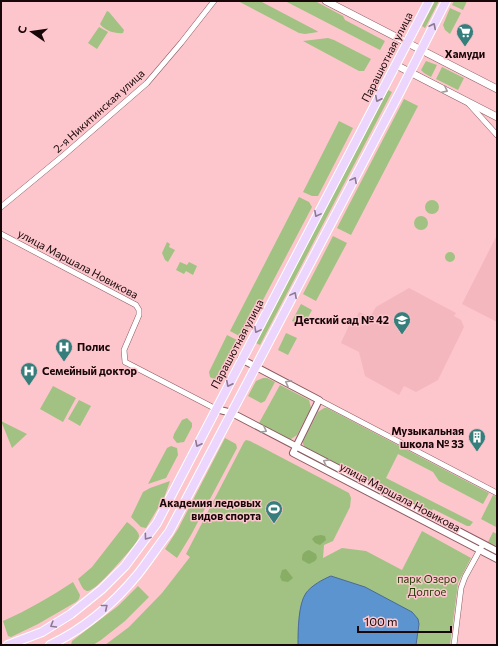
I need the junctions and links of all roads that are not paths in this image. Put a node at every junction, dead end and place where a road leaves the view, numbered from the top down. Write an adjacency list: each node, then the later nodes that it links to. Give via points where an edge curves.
1 (214, 1): 13 (street, 2-я Никитинская улица, via 147,83)
2 (326, 1): 5 (main road)
3 (429, 1): 5 (main road, Парашютная улица)
4 (446, 1): 6 (main road, one-way to 4)
5 (407, 43): 6 (main road); 7 (main road, Парашютная улица)
6 (421, 51): 8 (main road); 9 (main road)
7 (396, 65): 8 (main road); 15 (main road, Парашютная улица, one-way to 15)
8 (410, 72): 10 (main road, one-way to 10); 16 (main road, one-way to 8)
9 (497, 89)
10 (467, 102): 11 (main road); 12 (street)
11 (497, 117)
12 (497, 135)
13 (1, 207)
14 (1, 234): 18 (street, улица Маршала Новикова, via 136,305 139,315 124,350 125,362)
15 (242, 359): 16 (street); 18 (main road, Парашютная улица, one-way to 18)
16 (256, 367): 17 (street, one-way to 16); 19 (main road)
17 (319, 400): 20 (street); 21 (street)
18 (216, 409): 19 (street, улица Маршала Новикова); 25 (main road, Парашютная улица, one-way to 25, via 157,523 125,566 71,614 42,632)
19 (232, 413): 20 (street, улица Маршала Новикова, one-way to 20); 26 (main road, one-way to 19, via 82,626 106,607 137,574 169,532)
20 (296, 446): 22 (street, улица Маршала Новикова, one-way to 20); 22 (street, улица Маршала Новикова, via 293,453)
21 (497, 493)
22 (481, 547): 23 (street, улица Маршала Новикова); 24 (street, улица Маршала Новикова); 27 (street, via 461,588)
23 (497, 551)
24 (497, 559)
25 (8, 645)
26 (50, 645)
27 (454, 645)

